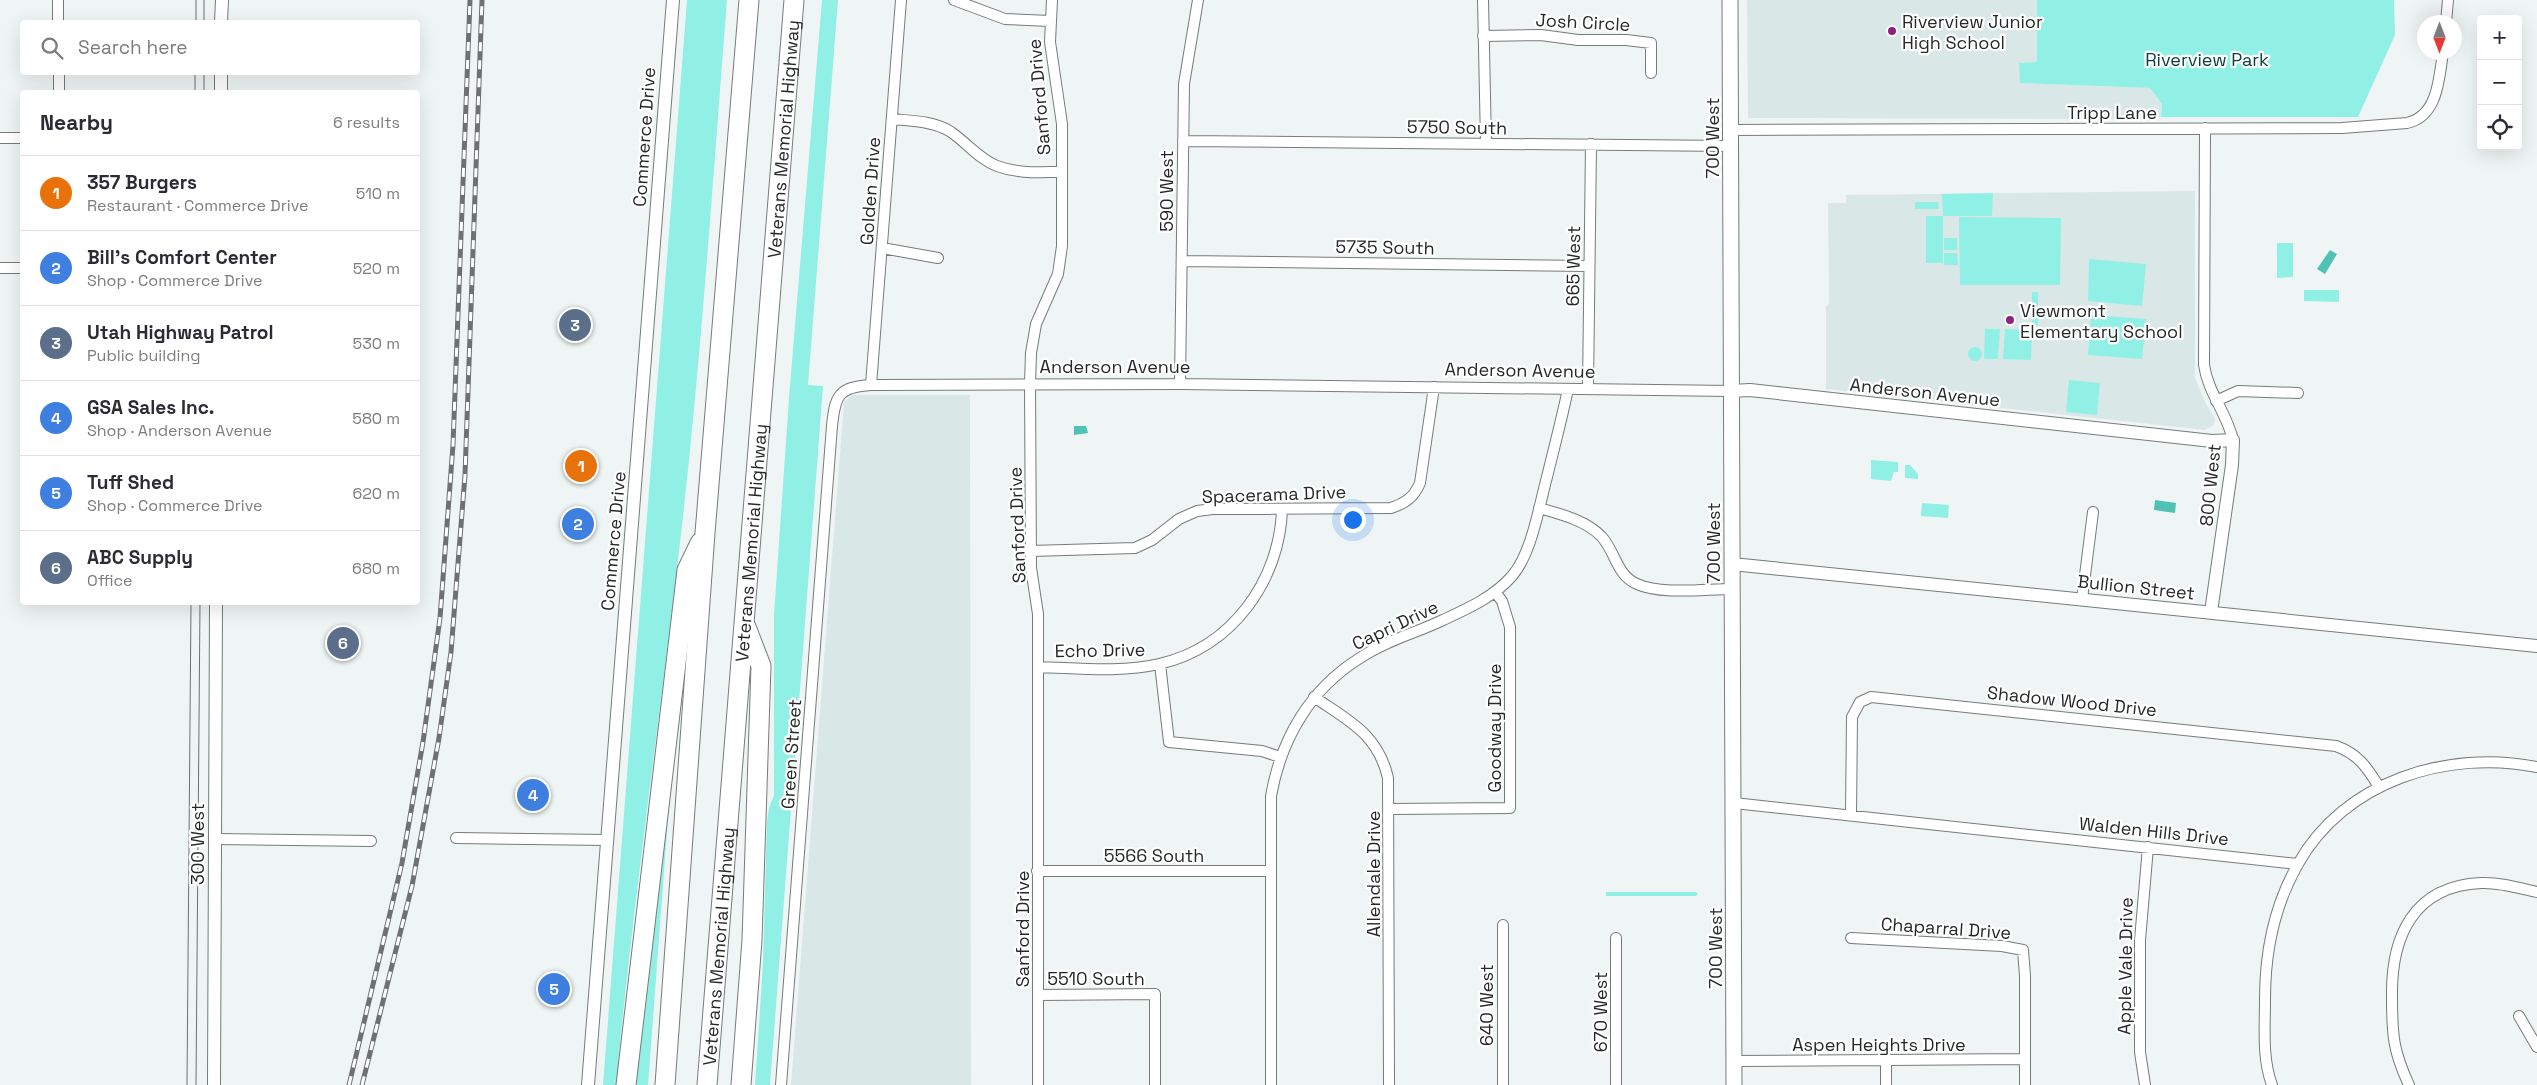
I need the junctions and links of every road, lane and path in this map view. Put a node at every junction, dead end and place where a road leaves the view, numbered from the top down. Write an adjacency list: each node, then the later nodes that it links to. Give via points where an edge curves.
1 (58, 0): 14 (street)
2 (222, 0): 15 (street)
3 (673, 0): 75 (street, Commerce Drive)
4 (749, 0): 54 (highway)
5 (794, 0): 62 (highway, Veterans Memorial Highway)
6 (902, 0): 24 (street, Golden Drive)
7 (954, 0): 16 (street, via 1005,19)
8 (1052, 0): 16 (street, Sanford Drive)
9 (1198, 0): 29 (street, 590 West, via 1185,72)
10 (1483, 0): 17 (street)
11 (1730, 0): 26 (main road, 700 West)
12 (2448, 0): 13 (street)
13 (2447, 15)
14 (58, 20)
15 (222, 20)
16 (1050, 21): 33 (street, Sanford Drive, via 1051,60 1061,108)
17 (1483, 36): 19 (street, Josh Circle, via 1541,35 1650,43); 30 (street)
18 (2441, 60): 25 (street, Tripp Lane, via 2431,107 2417,121 2342,128)
19 (1651, 73)
20 (59, 75): 22 (street)
21 (221, 75): 23 (street)
22 (59, 90)
23 (221, 90)
24 (892, 119): 33 (street, via 944,128 999,167 1023,172); 34 (street, Golden Drive)
25 (2205, 128): 26 (street, Tripp Lane); 48 (street, 800 West, via 2204,365 2206,380)
26 (1730, 130): 32 (main road, 700 West)
27 (0, 138): 28 (street)
28 (20, 138)
29 (1183, 141): 30 (street, 5750 South); 36 (street, 590 West)
30 (1486, 144): 31 (street, 5750 South)
31 (1591, 144): 32 (street, 5750 South); 37 (street, 665 West)
32 (1730, 146): 46 (main road, 700 West)
33 (1062, 172): 40 (street, Sanford Drive, via 1061,259 1051,293 1036,324)
34 (882, 248): 35 (street); 42 (street, Golden Drive)
35 (938, 258)
36 (1182, 261): 37 (street, 5735 South); 41 (street, 590 West)
37 (1589, 266): 45 (street, 665 West)
38 (0, 268): 39 (street)
39 (20, 268)
40 (1030, 383): 41 (street, Anderson Avenue); 42 (street, Anderson Avenue); 55 (street, Sanford Drive)
41 (1180, 384): 43 (street, Anderson Avenue)
42 (871, 385): 49 (street, Anderson Avenue, via 852,387 840,393)
43 (1434, 387): 44 (street, Anderson Avenue); 52 (street, Spacerama Drive, via 1420,483 1412,497 1391,508)
44 (1568, 389): 45 (street, Anderson Avenue); 51 (street, Capri Drive)
45 (1588, 389): 46 (street, Anderson Avenue)
46 (1732, 391): 50 (street, Anderson Avenue, via 1750,390 2212,441); 56 (main road, 700 West)
47 (2298, 393): 48 (street, via 2238,391)
48 (2216, 402): 50 (street, 800 West, via 2226,417)
49 (832, 426): 97 (street, Green Street)
50 (2233, 440): 61 (street, 800 West)
51 (1539, 508): 57 (street, via 1592,528 1610,548 1620,572 1635,583 1657,589); 58 (street, Capri Drive, via 1525,556 1512,576)
52 (1282, 509): 55 (street, Spacerama Drive, via 1197,511 1135,548); 64 (street, Echo Drive, via 1274,559 1247,609 1213,640 1197,650)
53 (2093, 512): 59 (street)
54 (705, 533): 93 (highway, via 687,570); 94 (highway)
55 (1030, 551): 65 (street, Sanford Drive, via 1037,600)
56 (1732, 564): 57 (main road, 700 West); 59 (street, Bullion Street)
57 (1732, 589): 70 (main road, 700 West)
58 (1495, 592): 66 (street, Capri Drive, via 1466,610 1361,657); 71 (street, Goodway Drive, via 1502,601 1510,627 1510,808)
59 (2082, 599): 61 (street, Bullion Street)
60 (216, 605): 74 (street, 300 West)
61 (2211, 612): 63 (street, Bullion Street)
62 (744, 622): 95 (highway, Veterans Memorial Highway); 96 (highway, via 761,666 752,940)
63 (2537, 646)
64 (1160, 664): 65 (street, Echo Drive, via 1124,668); 67 (street, via 1169,742 1262,751)
65 (1038, 667): 79 (street, Sanford Drive)
66 (1314, 697): 67 (street, Capri Drive); 71 (street, Allendale Drive, via 1353,724 1379,750 1388,778)
67 (1280, 757): 80 (street, Capri Drive, via 1270,796)
68 (2537, 767): 69 (street, via 2484,761 2458,763 2422,771)
69 (2379, 787): 72 (street, Shadow Wood Drive, via 2362,760 2336,746 1871,697 1860,702 1852,717); 78 (street, via 2340,814 2314,841)
70 (1734, 803): 72 (street, Walden Hills Drive); 90 (main road, 700 West)
71 (1390, 809): 101 (street, Allendale Drive)
72 (1851, 815): 77 (street, Walden Hills Drive)
73 (456, 838): 75 (street)
74 (214, 839): 76 (street); 91 (street, 300 West)
75 (607, 840): 92 (street, Commerce Drive)
76 (371, 841)
77 (2148, 847): 78 (street, Walden Hills Drive); 107 (street, Apple Vale Drive, via 2140,940 2140,1052)
78 (2298, 864): 108 (street, via 2275,920 2266,961 2265,1056)
79 (1038, 871): 80 (street, 5566 South); 85 (street, Sanford Drive)
80 (1270, 871): 100 (street, Capri Drive)
81 (2537, 892): 109 (street, via 2482,882 2462,885 2430,900 2411,918 2396,947 2391,974 2394,1049)
82 (1503, 924): 102 (street, 640 West)
83 (1616, 938): 103 (street, 670 West)
84 (1851, 938): 88 (street, Chaparral Drive, via 2002,946 2023,950)
85 (1038, 995): 98 (street, Sanford Drive); 99 (street, 5510 South, via 1154,994)
86 (2519, 1016): 87 (street)
87 (2537, 1047)
88 (2024, 1059): 89 (street, Aspen Heights Drive); 106 (street, Chaparral Drive)
89 (1886, 1060): 90 (street, Aspen Heights Drive); 105 (street)
90 (1734, 1061): 104 (main road, 700 West)
91 (214, 1085)
92 (588, 1085)
93 (626, 1085)
94 (665, 1085)
95 (707, 1085)
96 (741, 1085)
97 (781, 1085)
98 (1038, 1085)
99 (1155, 1085)
100 (1271, 1085)
101 (1389, 1085)
102 (1503, 1085)
103 (1616, 1085)
104 (1734, 1085)
105 (1886, 1085)
106 (2025, 1085)
107 (2145, 1085)
108 (2272, 1085)
109 (2409, 1085)

